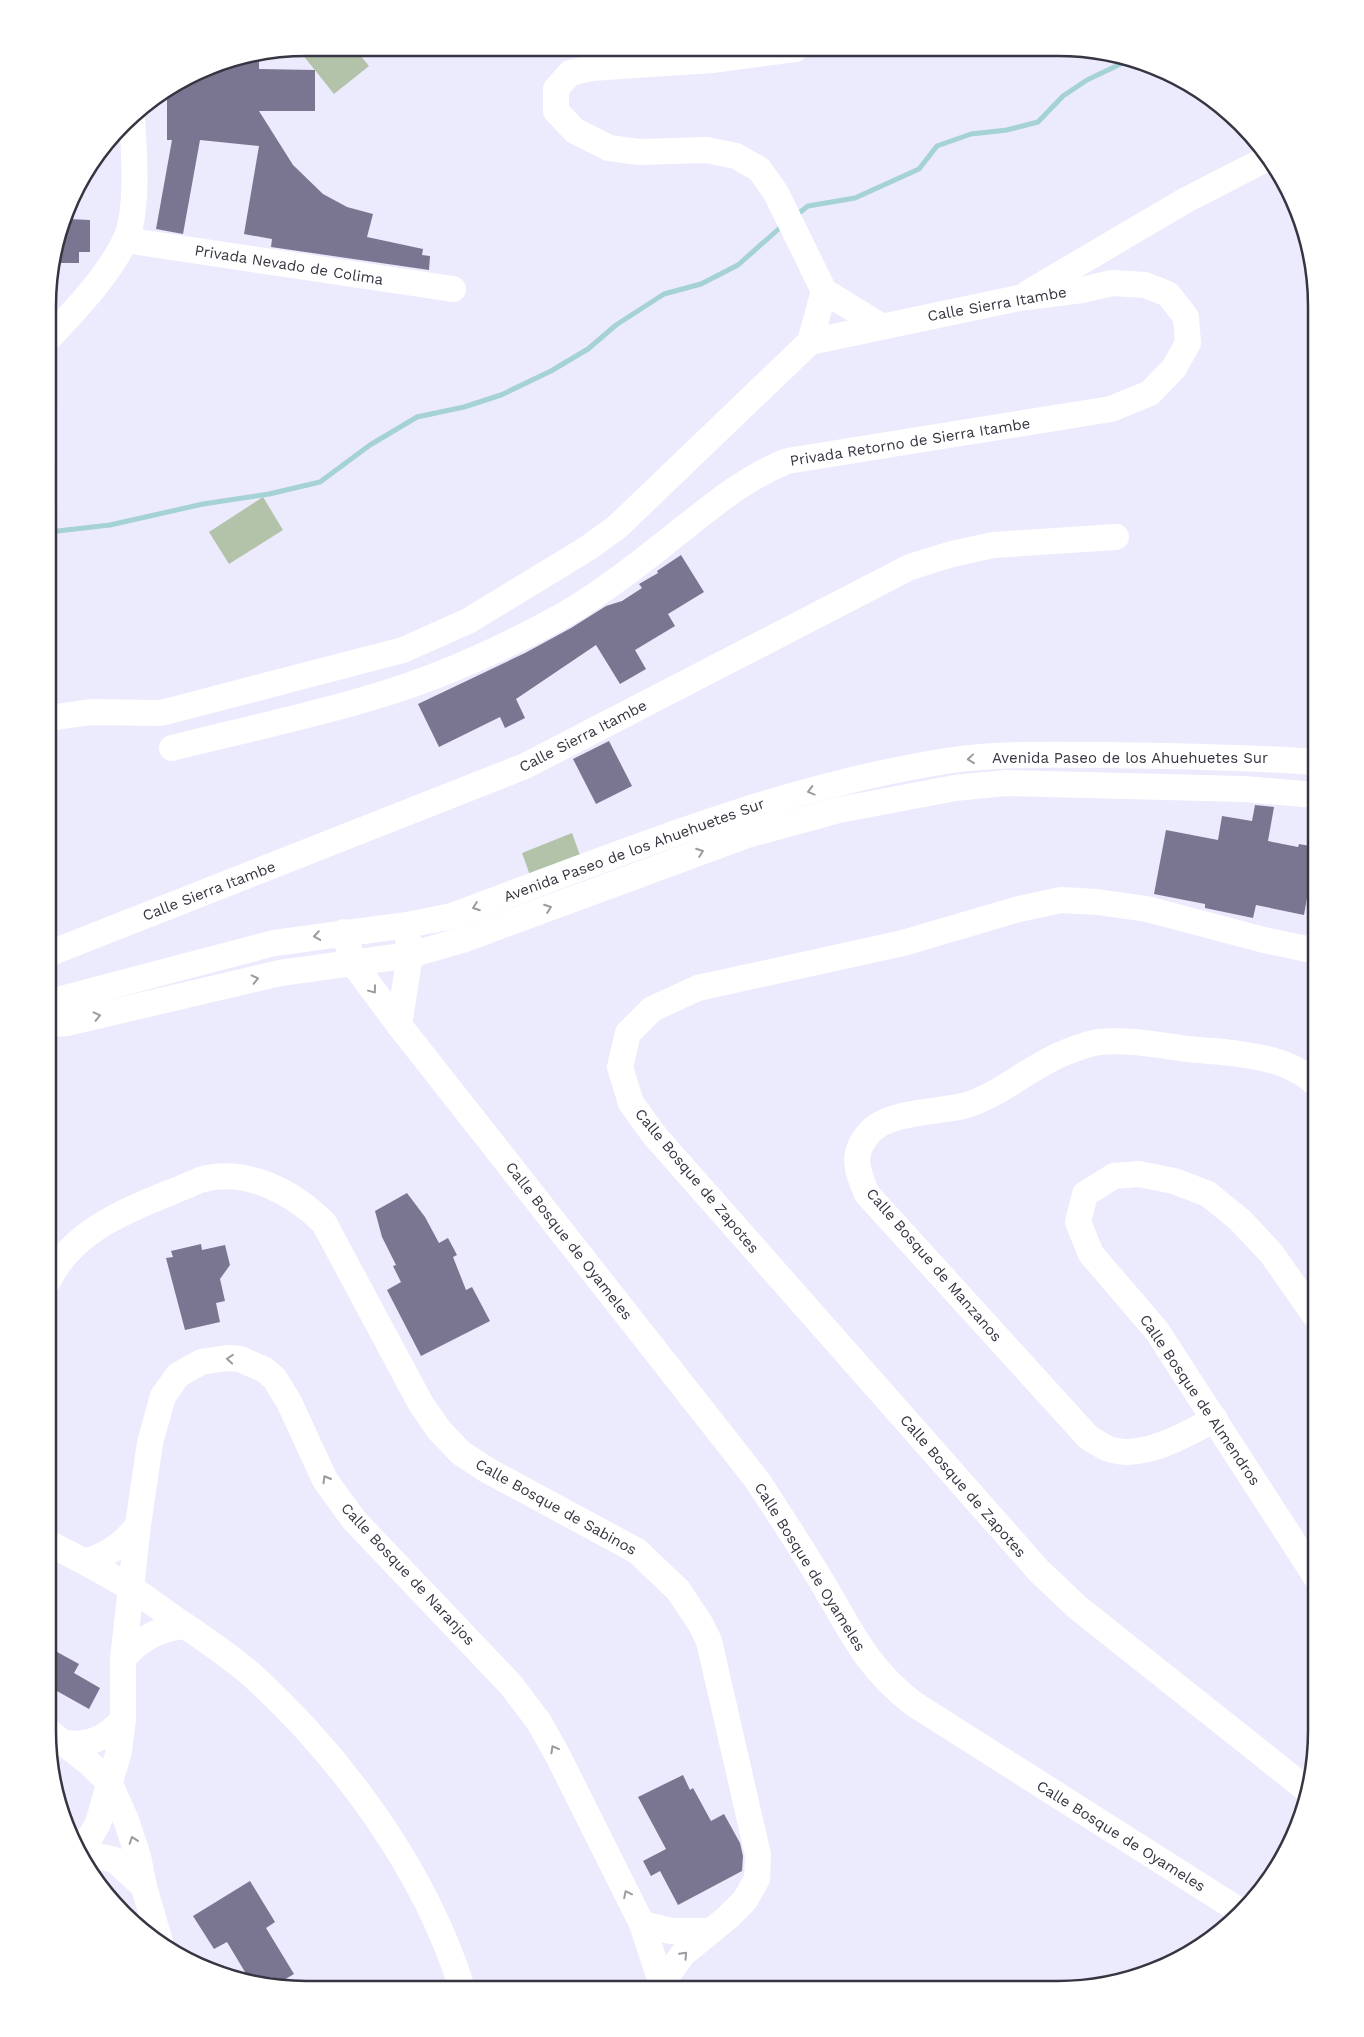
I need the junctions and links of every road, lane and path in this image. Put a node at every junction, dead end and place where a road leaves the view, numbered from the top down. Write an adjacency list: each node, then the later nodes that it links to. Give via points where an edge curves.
1 (742, 56): 7 (street, via 591,68 570,73 556,89 556,110 575,131 609,148 638,152 707,150 736,156 759,169 780,200)
2 (133, 127): 4 (street, via 133,204)
3 (1262, 161): 8 (street, via 1186,200)
4 (125, 240): 6 (street, Privada Nevado de Colima); 10 (street, via 102,276)
5 (1112, 283): 8 (street, Calle Sierra Itambe); 14 (street, Privada Retorno de Sierra Itambe, via 1145,285 1168,294 1186,317 1188,343 1174,368 1150,393 1111,409 786,461 759,472 736,487 627,573 565,614 509,643 440,674 374,697)
6 (453, 289)
7 (824, 291): 9 (street); 11 (street)
8 (1019, 298): 9 (street, Calle Sierra Itambe)
9 (881, 326): 11 (street, Calle Sierra Itambe)
10 (56, 330)
11 (810, 342): 13 (street, via 617,527 588,548 447,632 381,657 161,713 92,712)
12 (1116, 537): 20 (street, Calle Sierra Itambe, via 993,545 910,567 525,766)
13 (56, 717)
14 (172, 748)
15 (1308, 761): 17 (street, Avenida Paseo de los Ahuehuetes Sur, one-way to 17, via 1241,756 1007,755 946,762 831,785 744,808 452,916)
16 (1308, 794): 21 (street, Avenida Paseo de los Ahuehuetes Sur, one-way to 16, via 462,940 747,835 839,810 955,788 1006,783 1244,789)
17 (408, 925): 18 (street, Avenida Paseo de los Ahuehuetes Sur); 21 (street)
18 (344, 932): 22 (street); 23 (street, Avenida Paseo de los Ahuehuetes Sur, one-way to 23, via 242,950)
19 (1308, 949): 40 (street, Calle Bosque de Zapotes, via 1147,909 1061,900 1019,908 894,945 698,988 652,1009 628,1033 620,1067 631,1103 654,1136 1039,1571 1078,1607)
20 (56, 950)
21 (410, 955): 22 (street, Avenida Paseo de los Ahuehuetes Sur); 25 (street)
22 (353, 963): 24 (street, Avenida Paseo de los Ahuehuetes Sur, one-way to 22, via 280,973); 25 (street, Calle Bosque de Oyameles, one-way to 25)
23 (56, 999)
24 (56, 1024)
25 (399, 1025): 44 (street, Calle Bosque de Oyameles, via 757,1480 856,1642 882,1677 914,1704)
26 (1308, 1075): 29 (street, Calle Bosque de Manzanos, via 1281,1063 1250,1056 1139,1043 1100,1042 1064,1053 998,1091 965,1105 889,1119 871,1130 859,1145 856,1168 867,1194 1088,1437 1112,1450 1141,1451 1177,1440)
27 (56, 1269): 47 (street, Calle Bosque de Sabinos, via 67,1252 89,1232 211,1177 241,1178 271,1186 292,1197 324,1222 421,1404 439,1430 487,1470 637,1551 665,1576 700,1623 709,1641 758,1855 757,1879 746,1900)
28 (1308, 1305): 29 (street, Calle Bosque de Almendros, via 1271,1253 1240,1220 1208,1194 1174,1181 1139,1174 1114,1176 1085,1194 1078,1222 1091,1254 1157,1331)
29 (1215, 1419): 33 (street, Calle Bosque de Almendros)
30 (138, 1525): 32 (street, via 124,1543 106,1555); 34 (street, Calle Bosque de Naranjos); 45 (street, Calle Bosque de Naranjos, one-way to 30, via 539,1722 511,1686 354,1520 325,1480 283,1390 265,1370 240,1360 214,1358 189,1368 170,1385 163,1396 150,1443)
31 (56, 1547): 32 (street)
32 (85, 1562): 34 (street)
33 (1308, 1564)
34 (132, 1589): 35 (street); 36 (street, Calle Bosque de Naranjos)
35 (185, 1626): 36 (street, via 150,1635); 48 (street, via 253,1677 315,1741 357,1792 407,1867 450,1949)
36 (123, 1659): 37 (street, Calle Bosque de Naranjos)
37 (123, 1719): 38 (street, via 101,1739 83,1744); 39 (street, Calle Bosque de Naranjos, via 120,1751)
38 (56, 1737): 39 (street)
39 (109, 1782): 41 (street, Calle Bosque de Naranjos, via 98,1823); 43 (street, one-way to 39, via 132,1838)
40 (1301, 1785)
41 (84, 1845)
42 (89, 1853): 43 (street, via 115,1860)
43 (144, 1887): 46 (street)
44 (1234, 1907)
45 (642, 1924): 47 (street, via 671,1931); 49 (street, Calle Bosque de Naranjos)
46 (157, 1931)
47 (711, 1931): 50 (street, Calle Bosque de Sabinos, one-way to 47, via 682,1954)
48 (460, 1981)
49 (661, 1981)
50 (666, 1981)

